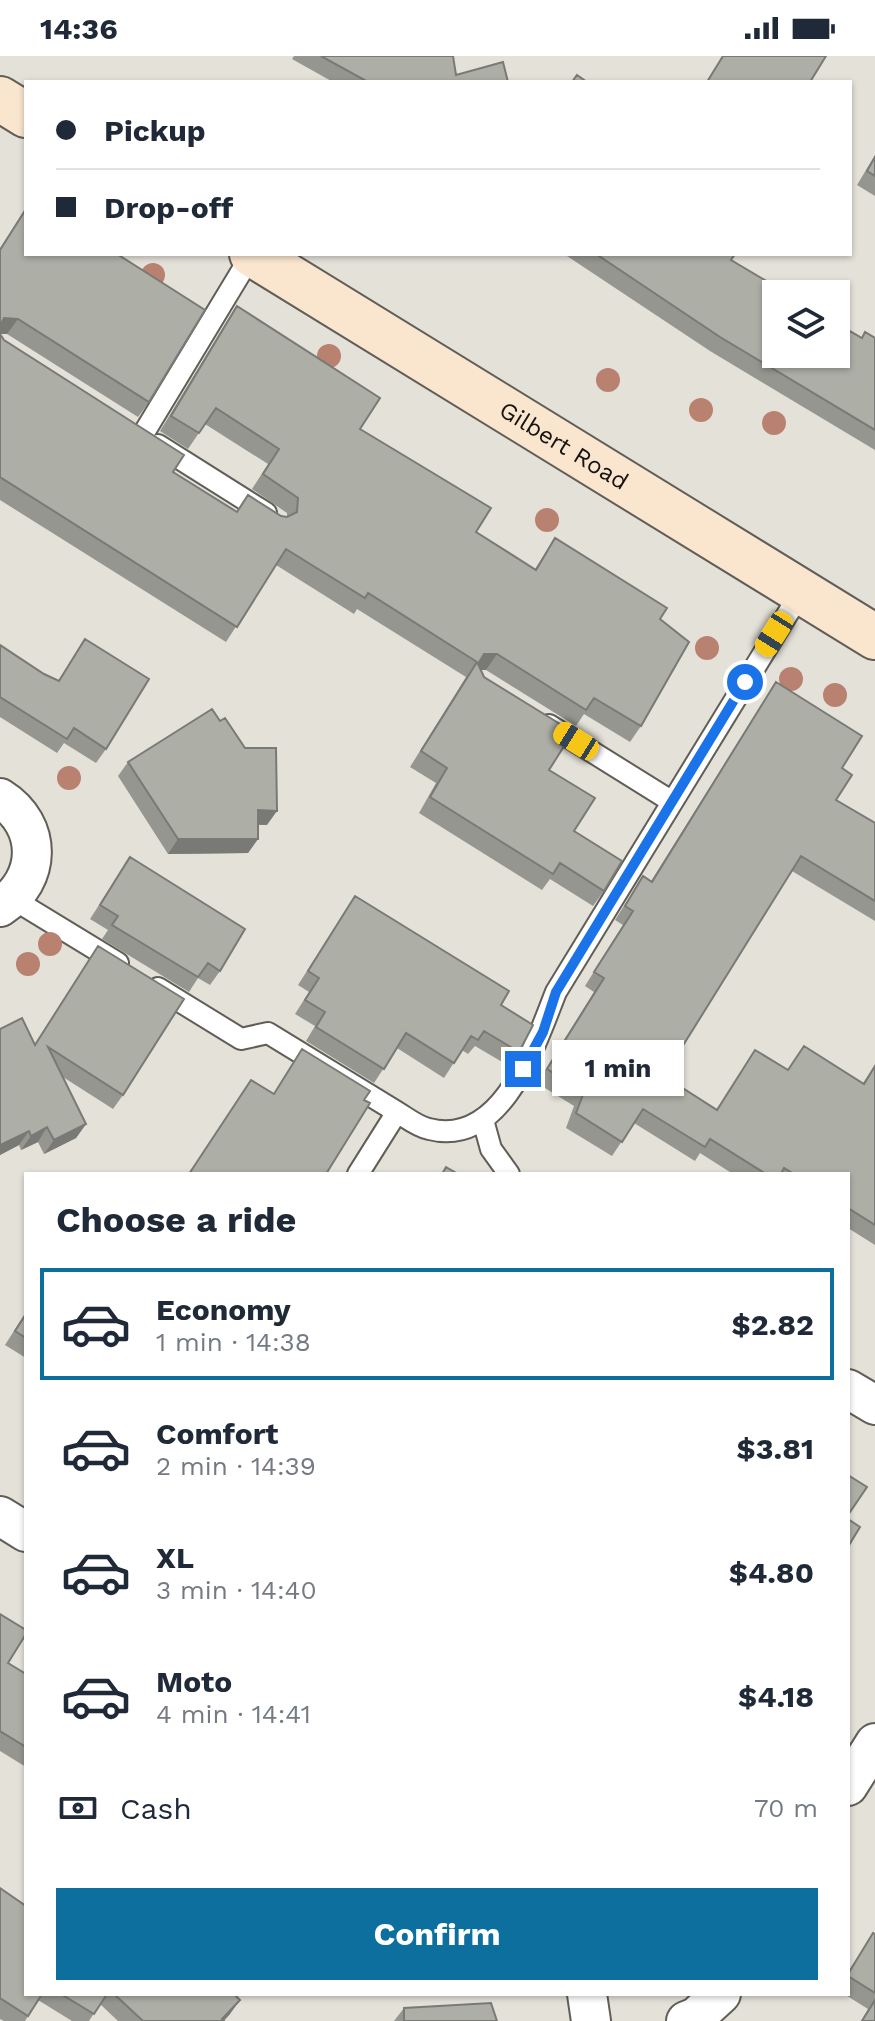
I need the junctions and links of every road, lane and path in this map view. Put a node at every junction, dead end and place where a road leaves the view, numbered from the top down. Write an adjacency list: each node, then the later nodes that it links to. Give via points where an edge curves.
1 (0, 99): 2 (main road)
2 (24, 114)
3 (251, 256): 5 (lane, via 136,432)
4 (255, 256): 6 (main road, Gilbert Road)
5 (276, 520)
6 (801, 592): 7 (main road, Gilbert Road); 10 (lane)
7 (875, 637)
8 (531, 713): 10 (lane)
9 (0, 798): 11 (street, via 17,811 33,847 28,876)
10 (671, 801): 13 (lane, via 556,992 535,1049 498,1107)
11 (6, 903): 12 (lane, via 241,1039 268,1033)
12 (397, 1112): 13 (lane, via 442,1131); 14 (lane)
13 (483, 1120): 15 (lane, via 491,1149)
14 (359, 1172)
15 (508, 1172)
16 (850, 1390): 17 (street)
17 (875, 1405)
18 (0, 1516): 19 (street)
19 (24, 1531)
20 (875, 1743): 21 (street)
21 (850, 1783)
22 (587, 1996): 24 (street)
23 (719, 1996): 25 (street)
24 (591, 2021)
25 (686, 2021)

